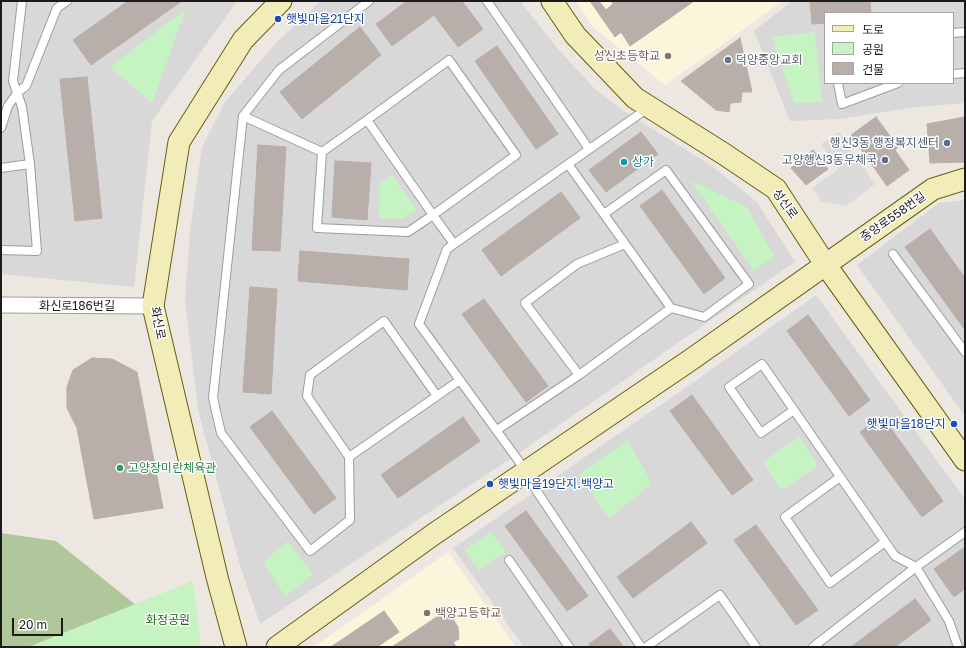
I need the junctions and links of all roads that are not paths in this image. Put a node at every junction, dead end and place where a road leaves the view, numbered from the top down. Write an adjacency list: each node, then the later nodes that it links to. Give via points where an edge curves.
1 (22, 1): 13 (lane, via 13,81)
2 (68, 1): 13 (lane, via 57,8 26,86)
3 (281, 1): 32 (street, 화신로, via 243,40 179,142)
4 (369, 1): 15 (lane, via 279,70)
5 (487, 1): 18 (lane)
6 (552, 1): 14 (street, 성신로, via 575,35 635,98)
7 (965, 32): 8 (lane)
8 (954, 33)
9 (965, 73): 10 (lane)
10 (954, 74)
11 (838, 84): 12 (lane, via 842,104)
12 (895, 84)
13 (18, 92): 17 (lane, via 8,106); 20 (lane)
14 (650, 107): 18 (lane); 30 (street, 성신로, via 776,189)
15 (242, 116): 19 (lane); 40 (lane, via 213,398 221,433 310,551 350,520)
16 (367, 120): 19 (lane); 25 (lane); 25 (lane, via 449,60 516,155)
17 (1, 128)
18 (590, 149): 21 (lane)
19 (322, 152): 25 (lane, via 317,228 408,232)
20 (30, 164): 22 (lane); 28 (lane, via 37,251)
21 (568, 164): 24 (lane); 26 (lane)
22 (1, 168)
23 (965, 179): 30 (street, 중앙로558번길, via 933,189)
24 (604, 214): 27 (lane); 33 (lane, via 666,170 748,284 704,317)
25 (433, 215): 26 (lane)
26 (454, 244): 36 (lane, via 447,249 419,324)
27 (625, 244): 33 (lane); 35 (lane, via 577,264 525,303)
28 (1, 250)
29 (893, 254): 34 (lane)
30 (825, 264): 41 (street, 성신로); 42 (street, 중앙로558번길)
31 (1, 305): 32 (street, 화신로186번길)
32 (153, 306): 48 (street, 화신로, via 216,577)
33 (671, 308): 35 (lane)
34 (965, 352)
35 (579, 375): 39 (lane)
36 (460, 380): 37 (lane); 39 (lane)
37 (437, 396): 40 (lane); 40 (lane, via 384,321 310,375 307,396)
38 (794, 410): 38 (lane, via 761,433 729,387 762,364); 43 (lane)
39 (497, 430): 42 (lane)
40 (349, 457)
41 (965, 460)
42 (526, 472): 49 (street, 중앙로558번길, via 434,534); 51 (lane)
43 (840, 477): 45 (lane); 45 (lane, via 784,517 830,583)
44 (965, 532): 47 (lane)
45 (885, 542): 47 (lane, via 895,556)
46 (509, 560): 50 (lane)
47 (916, 568): 54 (lane); 55 (lane, via 949,621)
48 (236, 647)
49 (277, 647)
50 (569, 647)
51 (640, 647)
52 (646, 647): 53 (lane, via 720,595)
53 (756, 647)
54 (813, 647)
55 (958, 647)

